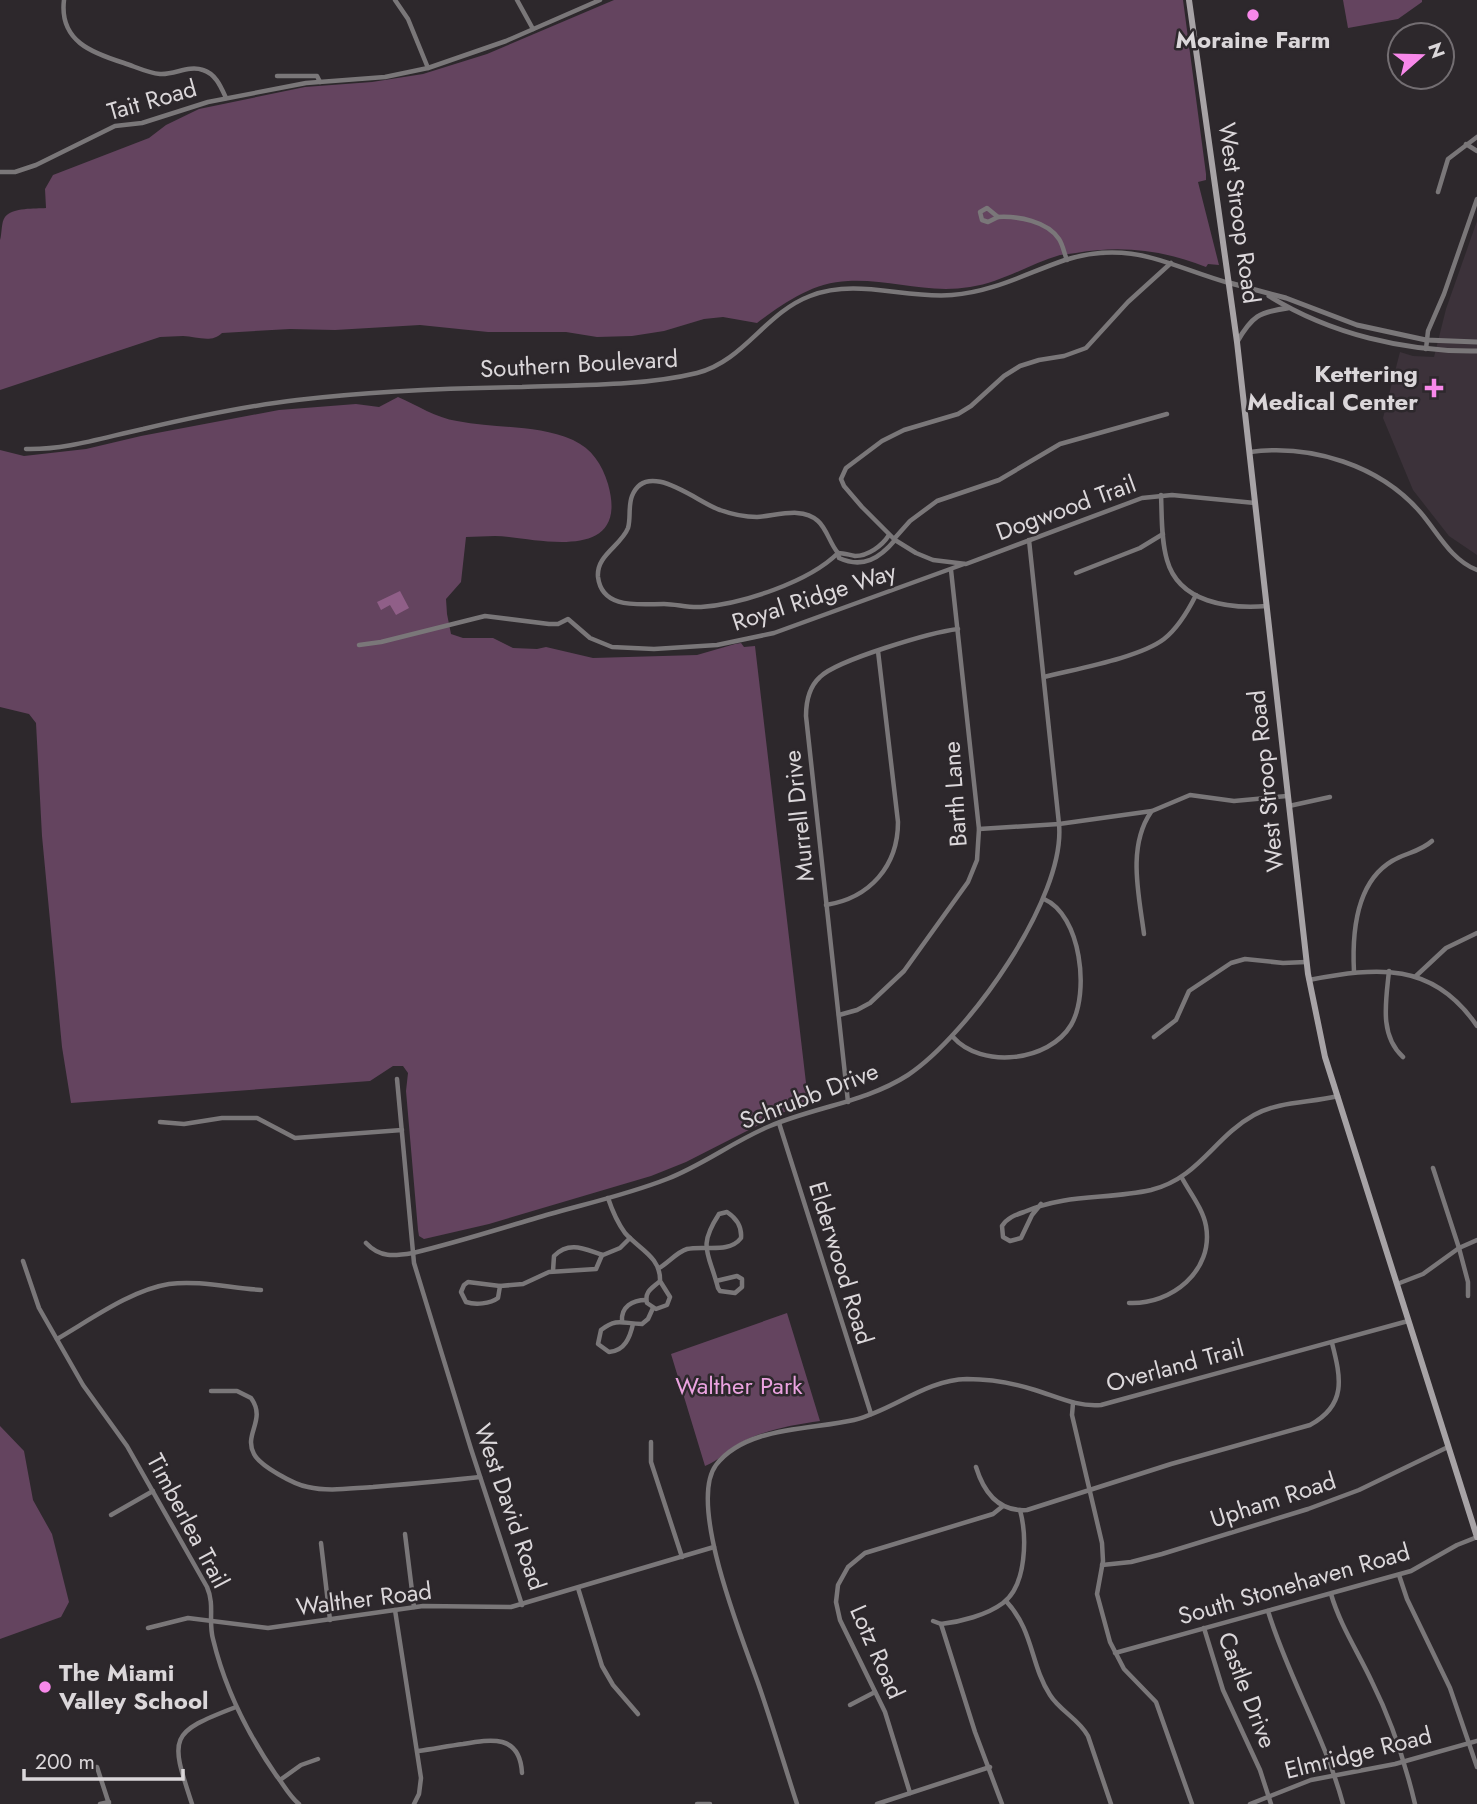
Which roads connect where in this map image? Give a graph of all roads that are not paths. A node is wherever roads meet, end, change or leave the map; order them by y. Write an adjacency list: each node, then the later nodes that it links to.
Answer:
1 (64, 0): 10 (street)
2 (395, 0): 7 (street)
3 (517, 0): 6 (street)
4 (600, 0): 6 (street, Tait Road)
5 (1189, 0): 20 (main road, West Stroop Road)
6 (533, 29): 7 (street, Tait Road)
7 (428, 68): 9 (street, Tait Road)
8 (277, 76): 9 (street, Tait Road)
9 (320, 82): 10 (street, Tait Road)
10 (226, 98): 14 (street, Tait Road)
11 (1477, 137): 12 (street)
12 (1465, 144): 13 (street); 15 (street)
13 (1477, 151)
14 (0, 172)
15 (1438, 192)
16 (1477, 199): 23 (street)
17 (998, 217): 18 (street)
18 (1067, 260): 19 (street, Southern Boulevard); 29 (street, Southern Boulevard)
19 (1171, 262): 20 (street, Southern Boulevard); 34 (street)
20 (1230, 283): 21 (street, Southern Boulevard); 24 (main road, West Stroop Road)
21 (1267, 295): 22 (street, Southern Boulevard); 23 (street, Southern Boulevard)
22 (1288, 308): 24 (street); 26 (street, Southern Boulevard)
23 (1426, 340): 25 (street, Southern Boulevard); 26 (street)
24 (1237, 342): 30 (main road, West Stroop Road)
25 (1477, 342)
26 (1426, 349): 27 (street, Southern Boulevard)
27 (1477, 351)
28 (1167, 414): 35 (street, Royal Ridge Way)
29 (26, 449)
30 (1250, 452): 32 (main road, West Stroop Road); 45 (street)
31 (1161, 495): 32 (street, Dogwood Trail); 33 (street); 36 (street, Dogwood Trail)
32 (1256, 503): 48 (main road, West Stroop Road)
33 (1163, 534): 46 (street); 47 (street)
34 (889, 535): 35 (street, Dogwood Trail); 37 (street, Royal Ridge Way)
35 (895, 540): 38 (street, Royal Ridge Way); 43 (street, Dogwood Trail)
36 (1028, 540): 43 (street, Dogwood Trail); 52 (street, Schrubb Drive)
37 (885, 541): 38 (street); 39 (street, Royal Ridge Way)
38 (890, 546): 42 (street, Royal Ridge Way)
39 (871, 551): 41 (street, Royal Ridge Way); 42 (street)
40 (838, 553): 40 (street, Royal Ridge Way); 41 (street, Royal Ridge Way)
41 (851, 559): 42 (street, Royal Ridge Way)
42 (873, 560)
43 (965, 564): 44 (street)
44 (951, 570): 49 (street, Barth Lane); 50 (street, Royal Ridge Way)
45 (1477, 570)
46 (1076, 573)
47 (1196, 595): 48 (street); 52 (street)
48 (1267, 606): 53 (main road, West Stroop Road)
49 (958, 629): 51 (street, Murrell Drive); 58 (street, Barth Lane)
50 (359, 645)
51 (878, 651): 61 (street); 61 (street, Murrell Drive)
52 (1044, 677): 57 (street, Schrubb Drive)
53 (1287, 796): 55 (main road, West Stroop Road); 56 (street)
54 (1330, 797): 55 (street)
55 (1288, 806): 64 (main road, West Stroop Road)
56 (1152, 811): 57 (street); 63 (street)
57 (1059, 824): 58 (street); 60 (street, Schrubb Drive)
58 (979, 829): 69 (street, Barth Lane)
59 (1432, 841): 66 (street)
60 (1044, 899): 71 (street, Schrubb Drive); 71 (street)
61 (826, 905): 69 (street, Murrell Drive)
62 (1477, 933): 67 (street)
63 (1143, 934)
64 (1306, 961): 68 (main road, West Stroop Road); 72 (street)
65 (1389, 971): 66 (street); 67 (street); 73 (street)
66 (1354, 972): 68 (street)
67 (1416, 976): 70 (street)
68 (1309, 980): 75 (main road, West Stroop Road)
69 (839, 1015): 76 (street, Murrell Drive)
70 (1477, 1026)
71 (953, 1037): 76 (street, Schrubb Drive)
72 (1154, 1037)
73 (1403, 1057)
74 (397, 1079): 79 (street, West David Road)
75 (1338, 1096): 81 (street); 96 (main road, West Stroop Road)
76 (848, 1101): 78 (street, Schrubb Drive)
77 (160, 1122): 79 (street)
78 (779, 1123): 82 (street, Schrubb Drive); 110 (street, Elderwood Road)
79 (402, 1130): 89 (street, West David Road)
80 (1433, 1168): 88 (street)
81 (1182, 1178): 83 (street); 101 (street)
82 (608, 1198): 84 (street); 89 (street, Schrubb Drive)
83 (1041, 1204): 83 (street)
84 (630, 1238): 90 (street); 92 (street)
85 (1477, 1240): 88 (street)
86 (366, 1243): 89 (street, Schrubb Drive)
87 (706, 1248): 87 (street); 92 (street); 95 (street)
88 (1459, 1248): 96 (street); 99 (street)
89 (413, 1253): 114 (street, West David Road)
90 (601, 1255): 93 (street); 93 (street)
91 (23, 1261): 106 (street, Timberlea Trail)
92 (659, 1268): 94 (street)
93 (553, 1271): 97 (street)
94 (660, 1281): 100 (street); 102 (street)
95 (716, 1281): 95 (street)
96 (1397, 1284): 104 (main road, West Stroop Road)
97 (500, 1286): 97 (street)
98 (261, 1290): 106 (street)
99 (1468, 1296)
100 (646, 1300): 102 (street); 103 (street)
101 (1129, 1303)
102 (653, 1308): 105 (street)
103 (622, 1321): 105 (street); 105 (street)
104 (1408, 1321): 107 (street, Overland Trail); 112 (main road, West Stroop Road)
105 (633, 1324)
106 (57, 1339): 116 (street, Timberlea Trail)
107 (1332, 1343): 109 (street, Overland Trail); 115 (street)
108 (211, 1391): 114 (street)
109 (1073, 1403): 110 (street, Overland Trail); 115 (street)
110 (871, 1414): 123 (street, Overland Trail)
111 (651, 1442): 124 (street)
112 (1448, 1447): 121 (main road, West Stroop Road); 125 (street, Upham Road)
113 (976, 1467): 117 (street)
114 (480, 1477): 130 (street, West David Road)
115 (1090, 1490): 118 (street); 125 (street)
116 (153, 1491): 119 (street); 134 (street, Timberlea Trail)
117 (1003, 1506): 118 (street); 141 (street, Lotz Road)
118 (1020, 1510): 129 (street)
119 (111, 1515)
120 (405, 1534): 131 (street)
121 (1477, 1537): 126 (street, South Stonehaven Road)
122 (321, 1543): 135 (street)
123 (714, 1547): 124 (street, West David Road); 165 (street)
124 (682, 1557): 127 (street, West David Road)
125 (1102, 1565): 140 (street)
126 (1399, 1575): 128 (street, South Stonehaven Road); 146 (street)
127 (578, 1588): 130 (street, West David Road); 144 (street)
128 (1331, 1594): 133 (street, South Stonehaven Road); 149 (street)
129 (1006, 1601): 137 (street); 168 (street)
130 (522, 1605): 131 (street, Walther Road)
131 (414, 1607): 132 (street, Walther Road)
132 (395, 1610): 135 (street, Walther Road); 147 (street)
133 (1268, 1611): 139 (street, South Stonehaven Road); 154 (street)
134 (212, 1619): 135 (street, Walther Road); 138 (street, Walther Road); 143 (street, Timberlea Trail)
135 (330, 1620)
136 (933, 1621): 137 (street)
137 (941, 1624): 151 (street)
138 (148, 1628)
139 (1204, 1628): 140 (street, South Stonehaven Road); 157 (street, Castle Drive)
140 (1115, 1653): 169 (street)
141 (875, 1692): 142 (street); 156 (street, Lotz Road)
142 (850, 1705)
143 (236, 1707): 155 (street, Timberlea Trail); 160 (street)
144 (638, 1714)
145 (1477, 1741): 146 (street, Elmridge Road)
146 (1470, 1742): 149 (street, Elmridge Road); 152 (street)
147 (418, 1751): 153 (street); 162 (street)
148 (318, 1759): 155 (street)
149 (1403, 1762): 154 (street, Elmridge Road); 173 (street)
150 (97, 1767): 158 (street)
151 (990, 1767): 156 (street); 167 (street)
152 (1477, 1767)
153 (522, 1773)
154 (1334, 1774): 157 (street, Elmridge Road); 172 (street)
155 (280, 1780): 161 (street, Timberlea Trail)
156 (910, 1793): 166 (street)
157 (1269, 1795): 170 (street, Elmridge Road); 171 (street, Castle Drive)
158 (109, 1803): 159 (street)
159 (100, 1804)
160 (192, 1804)
161 (299, 1804)
162 (414, 1804)
163 (697, 1804): 164 (street)
164 (710, 1804)
165 (797, 1804)
166 (877, 1804)
167 (1002, 1804)
168 (1111, 1804)
169 (1192, 1804)
170 (1250, 1804)
171 (1271, 1804)
172 (1343, 1804)
173 (1415, 1804)

